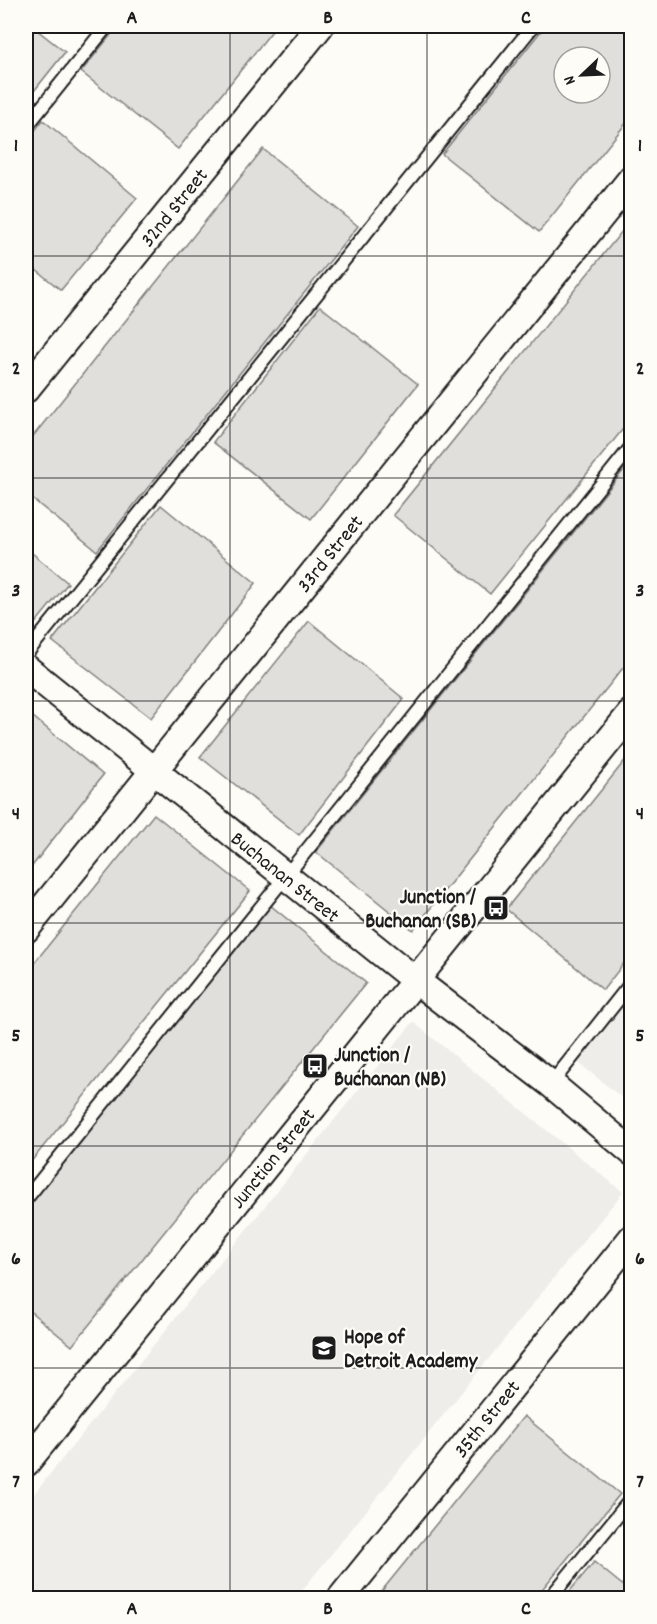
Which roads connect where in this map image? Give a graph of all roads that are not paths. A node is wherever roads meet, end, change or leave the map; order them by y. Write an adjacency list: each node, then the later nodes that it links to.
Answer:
1 (107, 26): 4 (lane)
2 (320, 26): 6 (street, 32nd Street)
3 (533, 26): 8 (lane)
4 (26, 127)
5 (632, 178): 11 (street, 33rd Street)
6 (26, 389)
7 (632, 446): 12 (lane)
8 (26, 654)
9 (26, 669): 11 (street, Buchanan Street)
10 (632, 712): 14 (street, Junction Street)
11 (153, 771): 12 (street, Buchanan Street); 13 (street, 33rd Street)
12 (286, 877): 14 (street, Buchanan Street); 18 (lane)
13 (26, 929)
14 (415, 980): 16 (street, Buchanan Street); 20 (street, Junction Street)
15 (632, 982): 16 (lane)
16 (551, 1084): 17 (street, Buchanan Street)
17 (632, 1152)
18 (26, 1199)
19 (632, 1238): 22 (street, 35th Street)
20 (26, 1463)
21 (632, 1498): 23 (lane)
22 (341, 1599)
23 (550, 1599)

